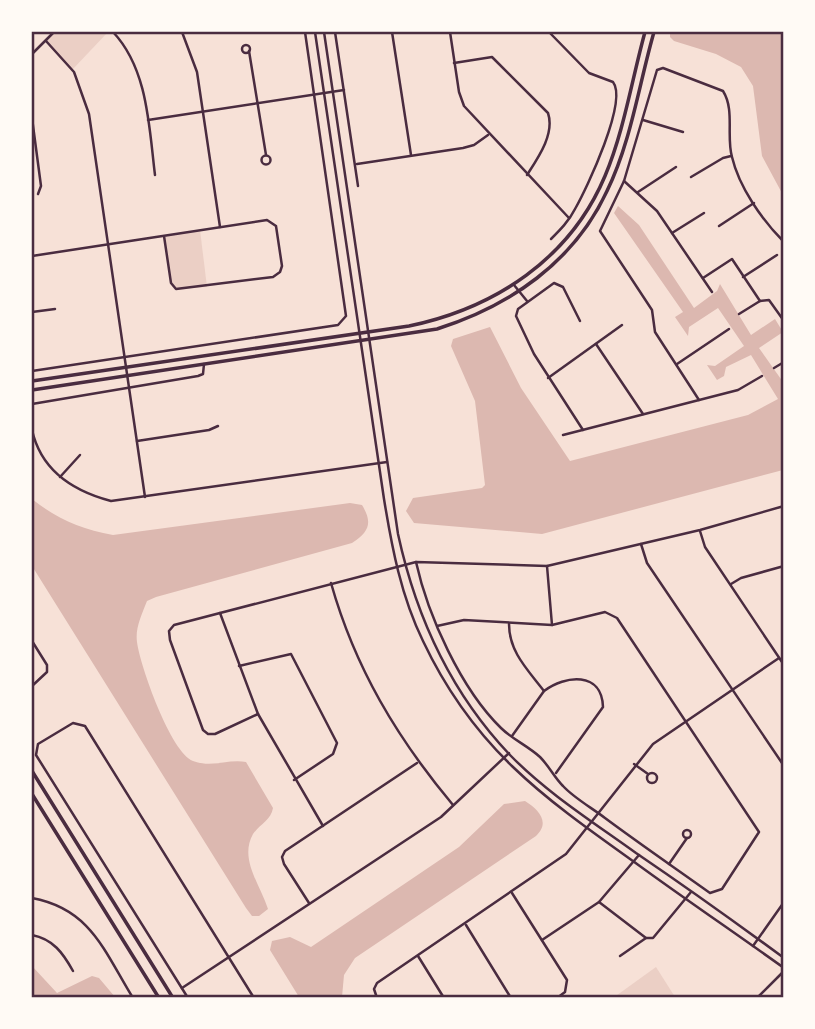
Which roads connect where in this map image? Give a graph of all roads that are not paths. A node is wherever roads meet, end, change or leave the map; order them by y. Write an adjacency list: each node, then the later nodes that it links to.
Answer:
1 (54, 32): 13 (street)
2 (113, 32): 24 (street)
3 (182, 32): 22 (street)
4 (305, 32): 20 (street)
5 (315, 32): 19 (street)
6 (324, 32): 18 (street)
7 (335, 32): 17 (street)
8 (392, 32): 30 (street)
9 (450, 32): 16 (street)
10 (549, 32): 32 (street)
11 (645, 32): 33 (main road)
12 (654, 32): 35 (main road)
13 (46, 41): 15 (street); 56 (street)
14 (249, 51): 21 (street)
15 (32, 54)
16 (454, 63): 28 (street); 39 (street)
17 (344, 90): 18 (street); 34 (street)
18 (333, 92): 19 (street); 46 (street)
19 (324, 94): 20 (street); 47 (street)
20 (314, 96): 21 (street); 82 (street)
21 (258, 104): 22 (street); 29 (street)
22 (203, 112): 24 (street); 51 (street)
23 (32, 118): 27 (street)
24 (148, 120): 38 (street)
25 (642, 120): 26 (street); 31 (street); 37 (street)
26 (683, 132)
27 (33, 133): 44 (street)
28 (488, 135): 30 (street); 39 (street)
29 (266, 155)
30 (411, 155): 34 (street)
31 (731, 156): 40 (street); 45 (street)
32 (599, 158): 33 (street); 49 (street)
33 (610, 162): 35 (main road); 63 (main road)
34 (355, 164): 42 (street)
35 (618, 164): 37 (street); 64 (main road)
36 (676, 167): 43 (street)
37 (628, 168): 41 (street)
38 (155, 174)
39 (527, 175): 49 (street)
40 (691, 177)
41 (624, 181): 43 (street); 85 (street)
42 (358, 186)
43 (638, 192): 52 (street)
44 (38, 194)
45 (754, 204): 50 (street); 55 (street)
46 (350, 208): 47 (street); 59 (street)
47 (342, 209): 60 (street)
48 (704, 213): 52 (street)
49 (569, 218): 54 (street)
50 (719, 226)
51 (220, 227): 53 (street); 53 (street)
52 (672, 233): 62 (street)
53 (164, 236): 56 (street)
54 (551, 239)
55 (783, 242)
56 (107, 245): 58 (street); 82 (street)
57 (777, 255): 61 (street)
58 (32, 256)
59 (358, 259): 60 (street); 75 (street)
60 (349, 260): 76 (street)
61 (743, 277): 62 (street); 67 (street)
62 (703, 278): 65 (street)
63 (514, 285): 64 (street); 75 (main road)
64 (520, 292): 66 (street); 77 (main road)
65 (712, 292)
66 (527, 301): 71 (street); 91 (street)
67 (760, 301): 70 (street); 72 (street)
68 (55, 309): 69 (street)
69 (32, 312)
70 (739, 314)
71 (580, 321)
72 (783, 321)
73 (622, 325): 80 (street)
74 (729, 329): 85 (street)
75 (368, 331): 76 (main road); 77 (street)
76 (360, 333): 78 (main road); 79 (street)
77 (369, 340): 79 (main road); 98 (street)
78 (303, 341): 81 (main road); 86 (main road)
79 (361, 341): 81 (main road); 100 (street)
80 (596, 344): 91 (street); 97 (street)
81 (305, 349): 84 (main road)
82 (123, 357): 86 (street); 88 (street)
83 (783, 362): 87 (street)
84 (204, 364): 89 (main road); 93 (street)
85 (677, 364): 95 (street)
86 (125, 367): 89 (street); 92 (main road)
87 (774, 368)
88 (32, 371)
89 (126, 376): 93 (street); 94 (main road)
90 (762, 376): 95 (street)
91 (548, 378): 102 (street)
92 (32, 381)
93 (127, 386): 96 (street); 104 (street)
94 (32, 390)
95 (699, 400): 97 (street)
96 (32, 404)
97 (643, 414): 102 (street)
98 (382, 424): 100 (street); 106 (street)
99 (218, 426): 104 (street)
100 (373, 426): 107 (street)
101 (32, 430): 108 (street)
102 (583, 430): 103 (street)
103 (563, 435)
104 (137, 441): 109 (street)
105 (79, 455): 108 (street)
106 (387, 462): 107 (street); 114 (street)
107 (378, 463): 109 (street); 117 (street)
108 (60, 477): 109 (street)
109 (145, 497)
110 (783, 506): 111 (street)
111 (700, 530): 112 (street); 119 (street)
112 (642, 544): 115 (street); 131 (street)
113 (416, 562): 114 (street); 115 (street); 123 (street)
114 (405, 565): 117 (street); 128 (street)
115 (547, 566): 122 (street)
116 (783, 566): 119 (street)
117 (396, 567): 118 (street); 129 (street)
118 (331, 583): 120 (street); 138 (street)
119 (730, 584): 125 (street)
120 (220, 613): 127 (street); 133 (street)
121 (509, 624): 122 (street); 123 (street); 132 (street)
122 (552, 625): 134 (street)
123 (437, 626): 135 (street)
124 (32, 641): 130 (street)
125 (779, 659): 126 (street); 131 (street)
126 (783, 665)
127 (239, 666): 133 (street); 144 (street)
128 (445, 666): 129 (street); 136 (street)
129 (438, 670): 137 (street)
130 (32, 685)
131 (732, 690): 134 (street); 140 (street)
132 (544, 691): 135 (street); 142 (street)
133 (258, 714): 144 (street)
134 (685, 722): 139 (street); 154 (street)
135 (512, 736): 142 (street)
136 (509, 753): 137 (street); 148 (street)
137 (502, 759): 146 (street); 150 (street)
138 (417, 762): 146 (street); 149 (street)
139 (634, 764): 143 (street); 147 (street)
140 (783, 766)
141 (32, 771): 175 (main road)
142 (556, 773): 147 (street)
143 (648, 775)
144 (294, 780): 149 (street)
145 (32, 793): 177 (main road)
146 (453, 805): 161 (street)
147 (598, 813): 148 (street); 154 (street)
148 (592, 822): 150 (street); 152 (street)
149 (323, 825): 161 (street)
150 (587, 829): 153 (street); 156 (street)
151 (687, 838): 154 (street)
152 (639, 855): 153 (street); 155 (street)
153 (634, 862): 158 (street); 159 (street)
154 (669, 864)
155 (691, 892): 158 (street); 165 (street)
156 (512, 894): 162 (street); 166 (street)
157 (32, 898): 176 (street)
158 (686, 899): 164 (street); 167 (street)
159 (599, 902): 164 (street); 166 (street)
160 (783, 902): 165 (street)
161 (309, 903): 170 (street)
162 (466, 925): 168 (street); 182 (street)
163 (32, 935): 173 (street)
164 (646, 938): 169 (street)
165 (757, 939): 167 (street); 171 (street)
166 (542, 940): 183 (street)
167 (752, 946): 172 (street)
168 (418, 956): 180 (street); 181 (street)
169 (620, 956)
170 (228, 957): 174 (street); 174 (street); 179 (street)
171 (783, 958)
172 (783, 970): 184 (street)
173 (73, 971)
174 (182, 988): 178 (street)
175 (170, 997)
176 (133, 998)
177 (159, 998)
178 (188, 998)
179 (254, 998)
180 (377, 998)
181 (444, 998)
182 (511, 998)
183 (556, 998)
184 (757, 998)

